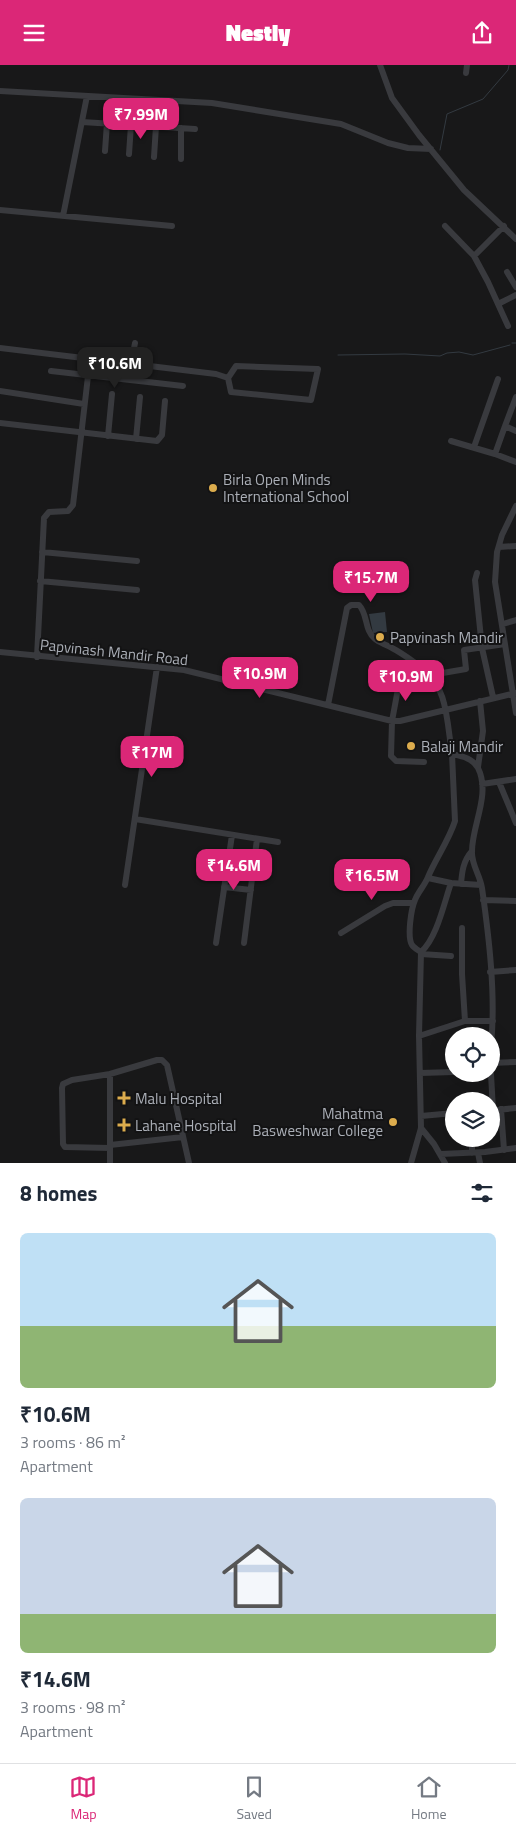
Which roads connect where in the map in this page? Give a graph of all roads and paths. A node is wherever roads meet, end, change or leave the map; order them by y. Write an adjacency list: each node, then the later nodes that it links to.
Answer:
1 (380, 65): 12 (street)
2 (467, 65): 3 (street)
3 (466, 73)
4 (0, 91): 5 (street)
5 (87, 96): 6 (street); 12 (street)
6 (82, 122): 7 (street); 18 (street)
7 (107, 123): 8 (street); 13 (street)
8 (131, 125): 9 (street); 14 (street)
9 (156, 126): 10 (street); 15 (street)
10 (181, 128): 11 (street); 16 (street)
11 (195, 129)
12 (431, 149): 21 (street)
13 (105, 151)
14 (129, 154)
15 (154, 157)
16 (180, 159)
17 (0, 210): 18 (street)
18 (63, 216): 19 (street)
19 (172, 226)
20 (445, 226): 23 (street)
21 (504, 226): 22 (street); 23 (street)
22 (516, 239)
23 (474, 256): 27 (street)
24 (507, 272): 25 (street)
25 (516, 287)
26 (516, 295): 27 (street)
27 (498, 304): 28 (street)
28 (508, 326)
29 (135, 343): 32 (street)
30 (0, 348): 31 (street)
31 (90, 359): 32 (street); 34 (street)
32 (131, 364): 35 (street)
33 (51, 371): 34 (street)
34 (88, 375): 37 (street); 43 (street)
35 (228, 378): 35 (street)
36 (498, 379): 51 (street)
37 (183, 386)
38 (0, 391): 43 (street)
39 (112, 394): 48 (street)
40 (140, 397): 49 (street)
41 (516, 397): 45 (street)
42 (165, 401): 49 (street)
43 (84, 404): 47 (street)
44 (0, 423): 47 (street)
45 (504, 426): 46 (street); 52 (street)
46 (516, 431)
47 (81, 433): 48 (street); 57 (street)
48 (108, 436): 49 (street)
49 (136, 439)
50 (451, 441): 51 (street)
51 (474, 447): 52 (street)
52 (495, 454): 53 (street)
53 (516, 463)
54 (516, 506): 56 (street)
55 (516, 545): 56 (street)
56 (499, 547): 63 (street)
57 (42, 552): 58 (street); 60 (street)
58 (137, 561)
59 (477, 573): 65 (street)
60 (40, 581): 61 (street); 67 (street)
61 (137, 590)
62 (516, 620): 63 (street)
63 (502, 624): 64 (street)
64 (505, 644): 65 (street); 69 (street)
65 (482, 647): 70 (street); 73 (street)
66 (0, 652): 67 (street, Papvinash Mandir Road)
67 (37, 657): 68 (street, Papvinash Mandir Road)
68 (157, 667): 75 (street, Papvinash Mandir Road); 85 (street)
69 (512, 669): 72 (street)
70 (432, 675): 75 (street); 76 (street)
71 (400, 678): 78 (street)
72 (514, 693): 73 (street, Papvinash Mandir Road); 77 (street)
73 (493, 697): 74 (street, Papvinash Mandir Road)
74 (480, 701): 76 (street, Papvinash Mandir Road); 81 (street)
75 (328, 705): 78 (street, Papvinash Mandir Road)
76 (445, 709): 78 (street, Papvinash Mandir Road); 79 (street)
77 (516, 713)
78 (392, 721): 80 (street)
79 (452, 754): 81 (street); 91 (street)
80 (424, 762)
81 (478, 767): 84 (street)
82 (516, 779): 83 (street)
83 (499, 782): 84 (street); 86 (street)
84 (482, 784): 90 (street)
85 (135, 819): 87 (street); 94 (street)
86 (516, 823)
87 (232, 835): 88 (street); 96 (street)
88 (257, 839): 89 (street); 97 (street)
89 (278, 842)
90 (472, 851): 93 (street); 95 (street)
91 (428, 878): 92 (street); 100 (street)
92 (451, 883): 93 (street); 105 (street)
93 (461, 884): 95 (street)
94 (125, 885)
95 (481, 885): 98 (street)
96 (224, 887): 97 (street); 103 (street)
97 (251, 890): 104 (street)
98 (483, 900): 99 (street); 108 (street)
99 (516, 901)
100 (414, 903): 102 (street); 105 (street)
101 (462, 928): 109 (street)
102 (341, 933)
103 (216, 943)
104 (244, 943)
105 (421, 953): 106 (street); 112 (street)
106 (450, 956)
107 (516, 970): 108 (street)
108 (490, 972): 110 (street)
109 (465, 1021): 110 (street); 112 (street)
110 (493, 1021): 111 (street)
111 (492, 1027)
112 (418, 1036): 116 (street)
113 (516, 1062): 114 (street)
114 (500, 1063)
115 (445, 1072): 116 (street)
116 (420, 1073): 121 (street)
117 (110, 1074): 123 (street); 124 (street); 124 (street)
118 (516, 1108): 119 (street)
119 (501, 1109): 127 (street)
120 (445, 1114): 121 (street)
121 (421, 1116): 122 (street)
122 (421, 1128): 129 (street); 132 (street)
123 (183, 1137): 124 (street); 131 (street)
124 (110, 1146): 130 (street)
125 (474, 1147): 128 (street)
126 (516, 1149): 127 (street)
127 (504, 1150): 128 (street)
128 (475, 1153): 129 (street); 134 (street)
129 (441, 1154): 133 (street)
130 (110, 1163)
131 (189, 1163)
132 (412, 1163)
133 (446, 1163)
134 (480, 1163)

